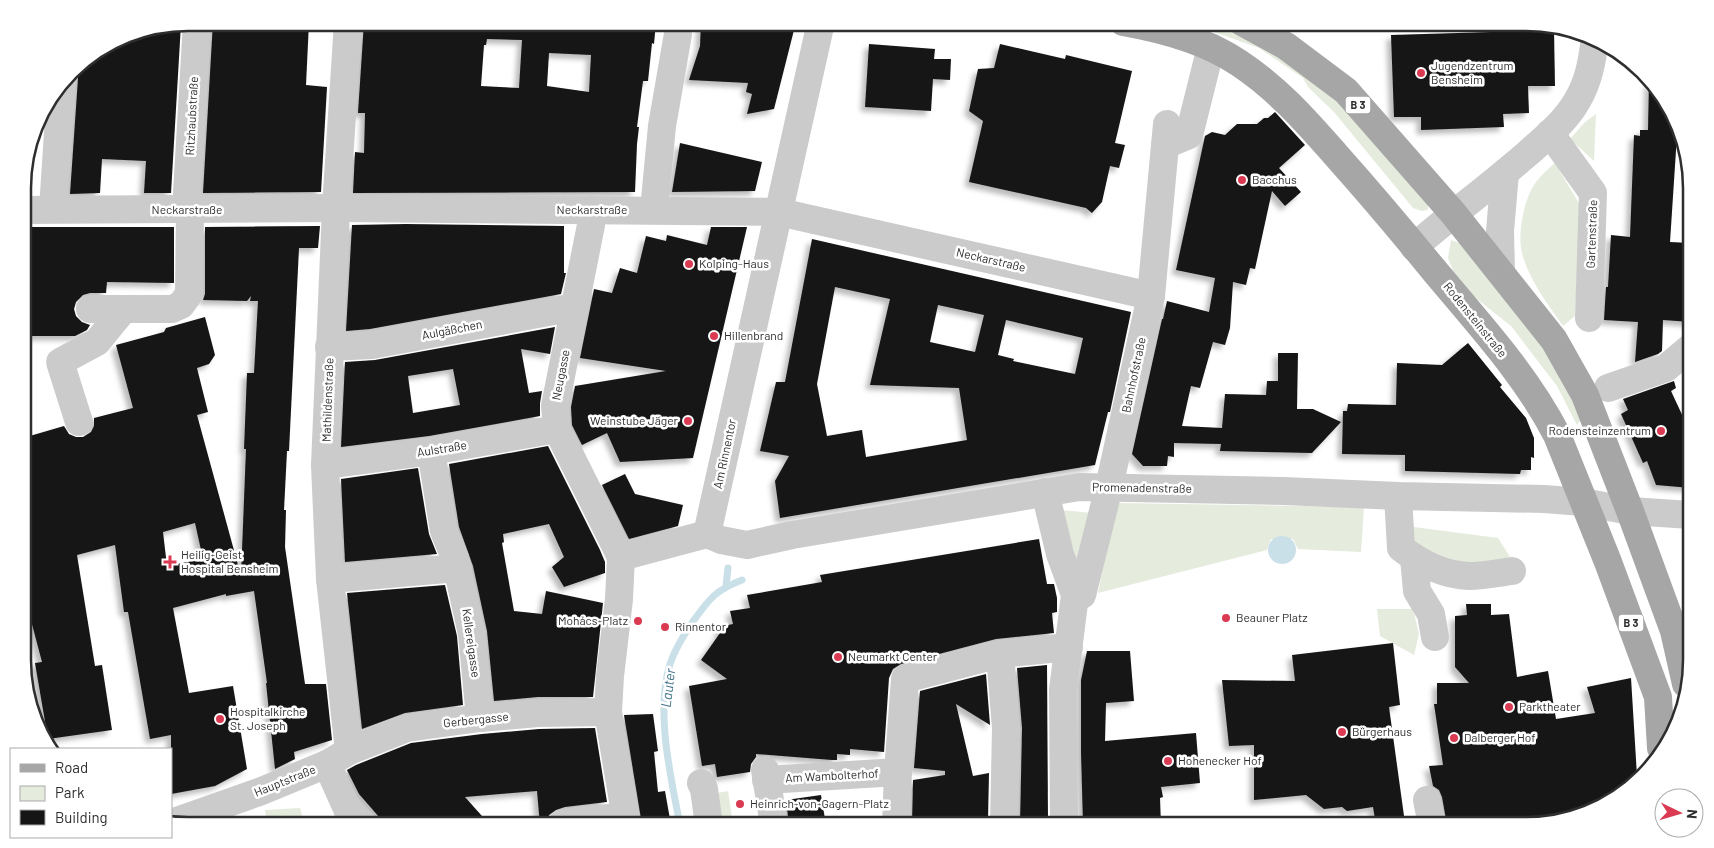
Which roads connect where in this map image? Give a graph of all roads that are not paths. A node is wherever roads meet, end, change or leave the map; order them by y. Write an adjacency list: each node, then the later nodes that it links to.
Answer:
1 (196, 31): 15 (street, Ritzhaubstraße)
2 (347, 31): 12 (street, Mathildenstraße)
3 (819, 31): 18 (street, Am Rinnentor)
4 (1163, 31): 7 (main road, Rodensteinstraße / B 3)
5 (1258, 31): 19 (main road, B 3)
6 (678, 34): 17 (street)
7 (1212, 47): 20 (main road, Rodensteinstraße / B 3); 22 (street, Bahnhofstraße)
8 (1594, 47): 10 (street)
9 (60, 98): 14 (street)
10 (1550, 134): 11 (street); 26 (street, Gartenstraße)
11 (1505, 173): 19 (street); 21 (street)
12 (336, 208): 15 (street, Neckarstraße); 16 (street, Neckarstraße); 27 (street, Mathildenstraße)
13 (32, 210): 14 (street, Neckarstraße)
14 (52, 210): 15 (street, Neckarstraße)
15 (190, 210): 25 (street, Ritzhaubstraße)
16 (592, 210): 17 (street, Neckarstraße); 23 (street, Neugasse)
17 (654, 210): 18 (street, Neckarstraße)
18 (779, 212): 22 (street, Neckarstraße); 40 (street, Am Rinnentor)
19 (1453, 213): 20 (street); 21 (main road, B 3)
20 (1414, 247): 37 (main road, Rodensteinstraße / B 3)
21 (1501, 272): 38 (main road, B 3)
22 (1151, 296): 36 (street, Bahnhofstraße)
23 (575, 306): 27 (street, Aulgäßchen); 31 (street, Neugasse)
24 (90, 309): 25 (street, Ritzhaubstraße)
25 (124, 309): 30 (street)
26 (1588, 318)
27 (329, 347): 33 (street, Mathildenstraße)
28 (1683, 353): 29 (street)
29 (1608, 388)
30 (79, 422)
31 (557, 429): 32 (street, Aulstraße); 41 (street, Neugasse)
32 (431, 451): 33 (street, Aulstraße); 43 (street, Kellereigasse)
33 (325, 465): 45 (street, Mathildenstraße)
34 (1045, 492): 36 (street, Promenadenstraße); 40 (street, Promenadenstraße); 46 (street, Bahnhofstraße)
35 (1398, 496): 36 (street, Promenadenstraße); 37 (street, Promenadenstraße); 42 (street)
36 (1106, 497): 46 (street, Bahnhofstraße)
37 (1583, 502): 38 (street, Promenadenstraße); 53 (main road, Rodensteinstraße / B 3)
38 (1630, 511): 39 (street, Promenadenstraße); 50 (main road, B 3)
39 (1683, 514)
40 (708, 534): 41 (street)
41 (621, 557): 51 (street)
42 (1414, 558): 44 (street); 47 (street)
43 (458, 568): 45 (street); 52 (street, Kellereigasse)
44 (1512, 571)
45 (330, 579): 54 (street, Mathildenstraße)
46 (1075, 595): 48 (street, Bahnhofstraße)
47 (1435, 638)
48 (1069, 647): 49 (street); 59 (street, Bahnhofstraße)
49 (1000, 654): 55 (street, Am Wambolterhof); 58 (street)
50 (1682, 667)
51 (608, 712): 52 (street, Gerbergasse); 62 (street)
52 (480, 718): 54 (street, Gerbergasse)
53 (1661, 740)
54 (338, 757): 60 (street, Hauptstraße); 61 (street, Hauptstraße)
55 (898, 772): 57 (street, Am Wambolterhof); 64 (street, Am Wambolterhof)
56 (701, 783): 63 (street)
57 (896, 816)
58 (1004, 816)
59 (1064, 816)
60 (188, 817)
61 (354, 817)
62 (625, 817)
63 (707, 817)
64 (772, 817)

